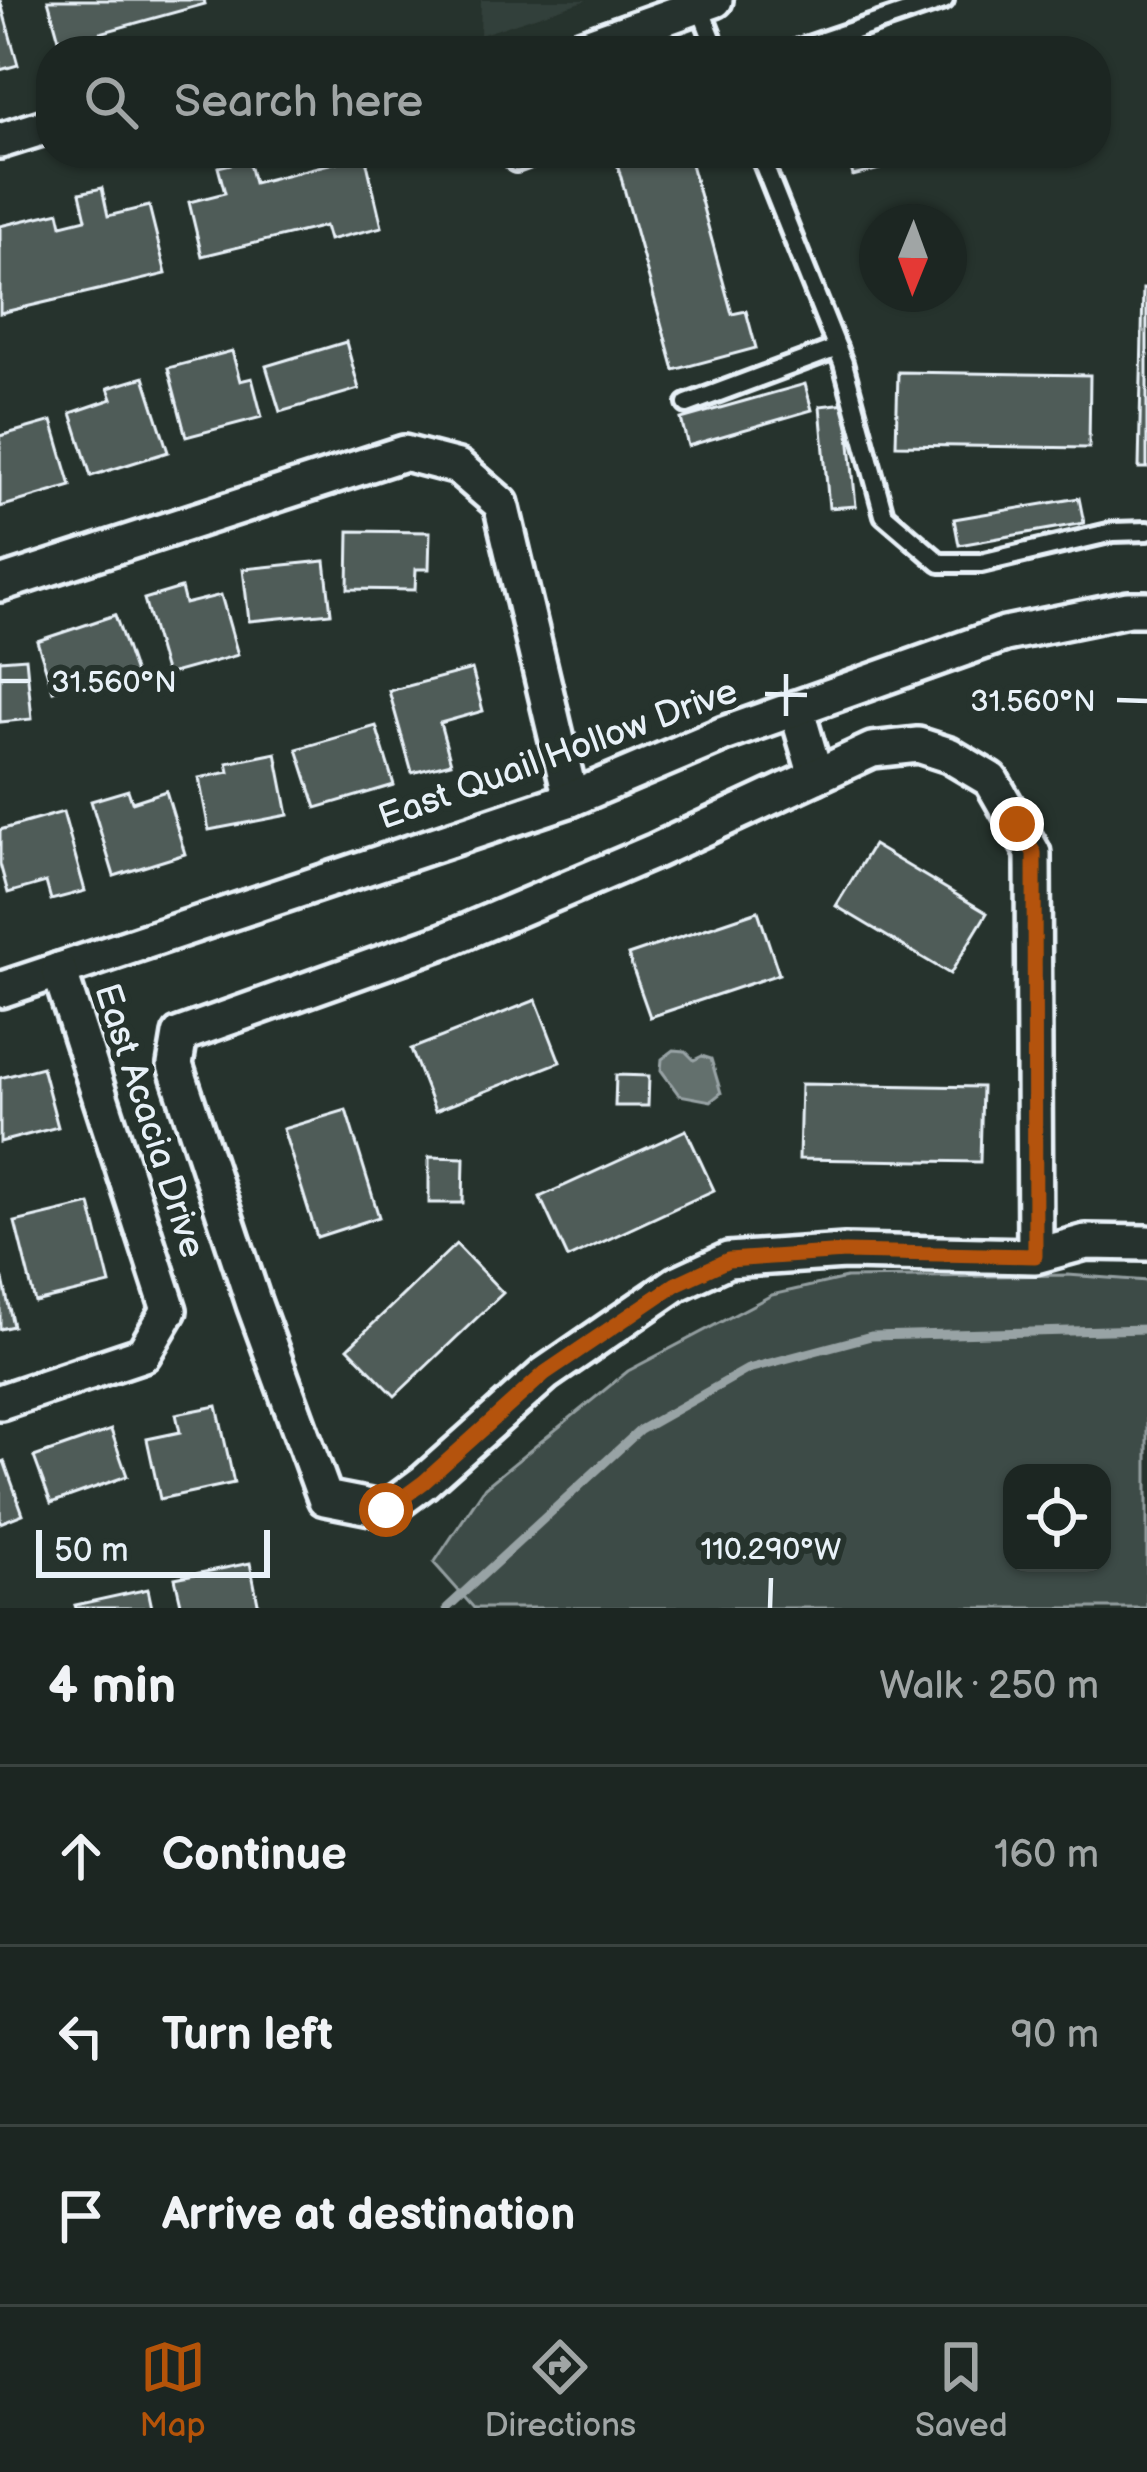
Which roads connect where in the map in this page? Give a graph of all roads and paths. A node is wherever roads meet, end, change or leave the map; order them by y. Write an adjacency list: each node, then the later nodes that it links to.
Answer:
1 (944, 0): 5 (lane)
2 (707, 3): 3 (street); 4 (lane)
3 (614, 36)
4 (714, 36)
5 (837, 36)
6 (36, 129): 7 (street)
7 (0, 141)
8 (765, 168): 9 (lane)
9 (838, 348): 10 (lane); 11 (lane)
10 (687, 404)
11 (1147, 531)
12 (0, 584): 16 (street)
13 (1147, 609): 14 (street, East Quail Hollow Drive)
14 (796, 708): 15 (street); 16 (street, East Quail Hollow Drive)
15 (816, 776): 20 (street); 20 (street)
16 (571, 799): 17 (street, East Quail Hollow Drive)
17 (59, 970): 18 (street, East Quail Hollow Drive); 21 (street, East Acacia Drive)
18 (0, 991)
19 (1147, 1243): 20 (street)
20 (1035, 1256)
21 (0, 1402)

